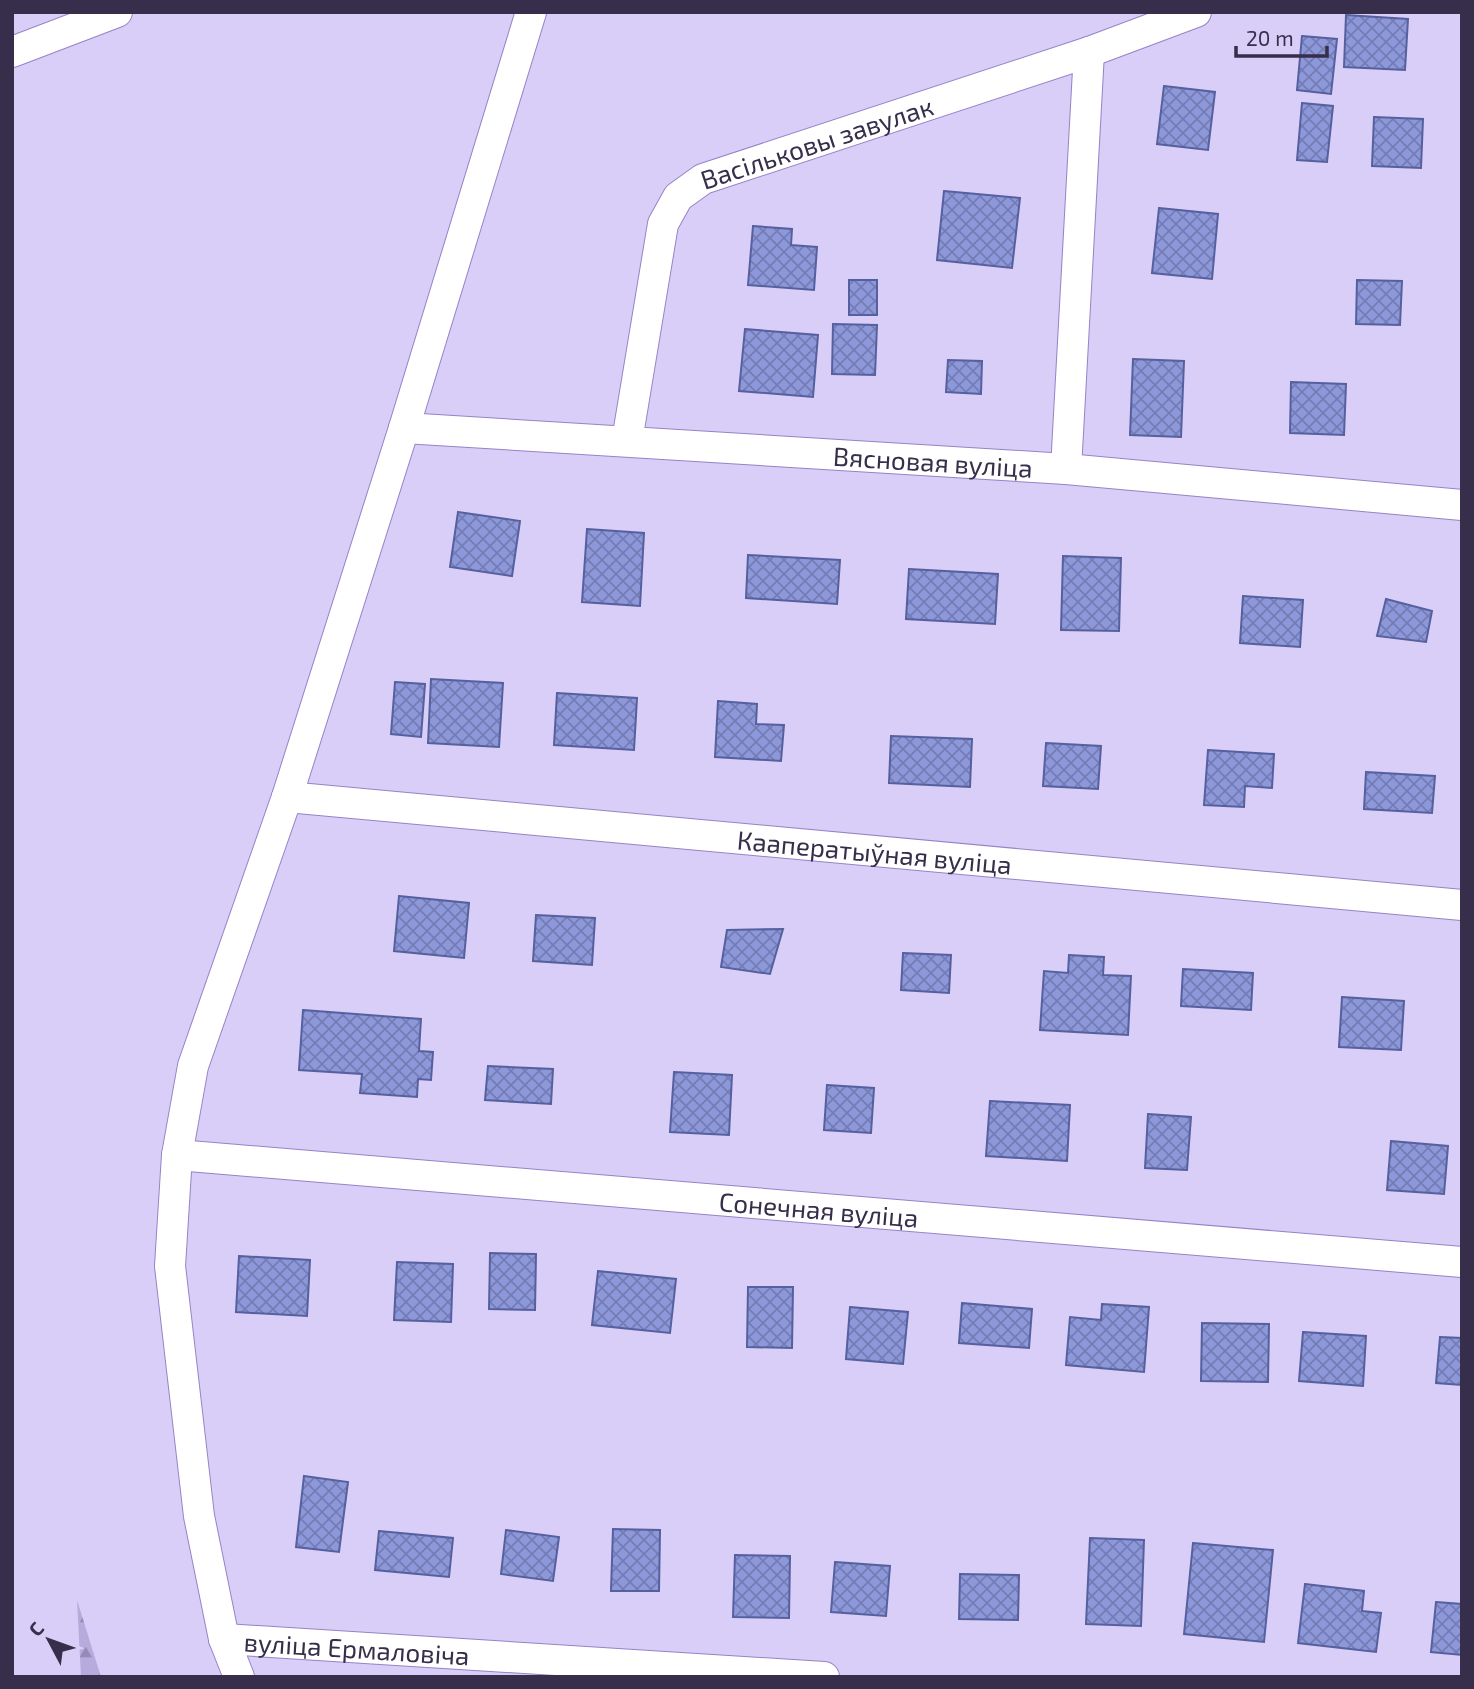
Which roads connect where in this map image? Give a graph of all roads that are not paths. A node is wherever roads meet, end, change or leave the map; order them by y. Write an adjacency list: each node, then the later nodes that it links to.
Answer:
1 (117, 12): 4 (street)
2 (531, 12): 6 (street)
3 (1196, 12): 5 (street, Васільковы завулак)
4 (12, 52)
5 (1089, 52): 7 (street, Васільковы завулак); 8 (street)
6 (404, 428): 7 (street, Вясновая вуліца); 10 (street)
7 (627, 441): 8 (street, Вясновая вуліца)
8 (1066, 469): 9 (street, Вясновая вуліца)
9 (1462, 505)
10 (288, 797): 11 (street, Кааператыўная вуліца); 12 (street)
11 (1462, 905)
12 (177, 1154): 13 (street, Сонечная вуліца); 14 (street)
13 (1462, 1262)
14 (224, 1639): 15 (street); 16 (street, вуліца Ермаловіча)
15 (239, 1677)
16 (824, 1677)

